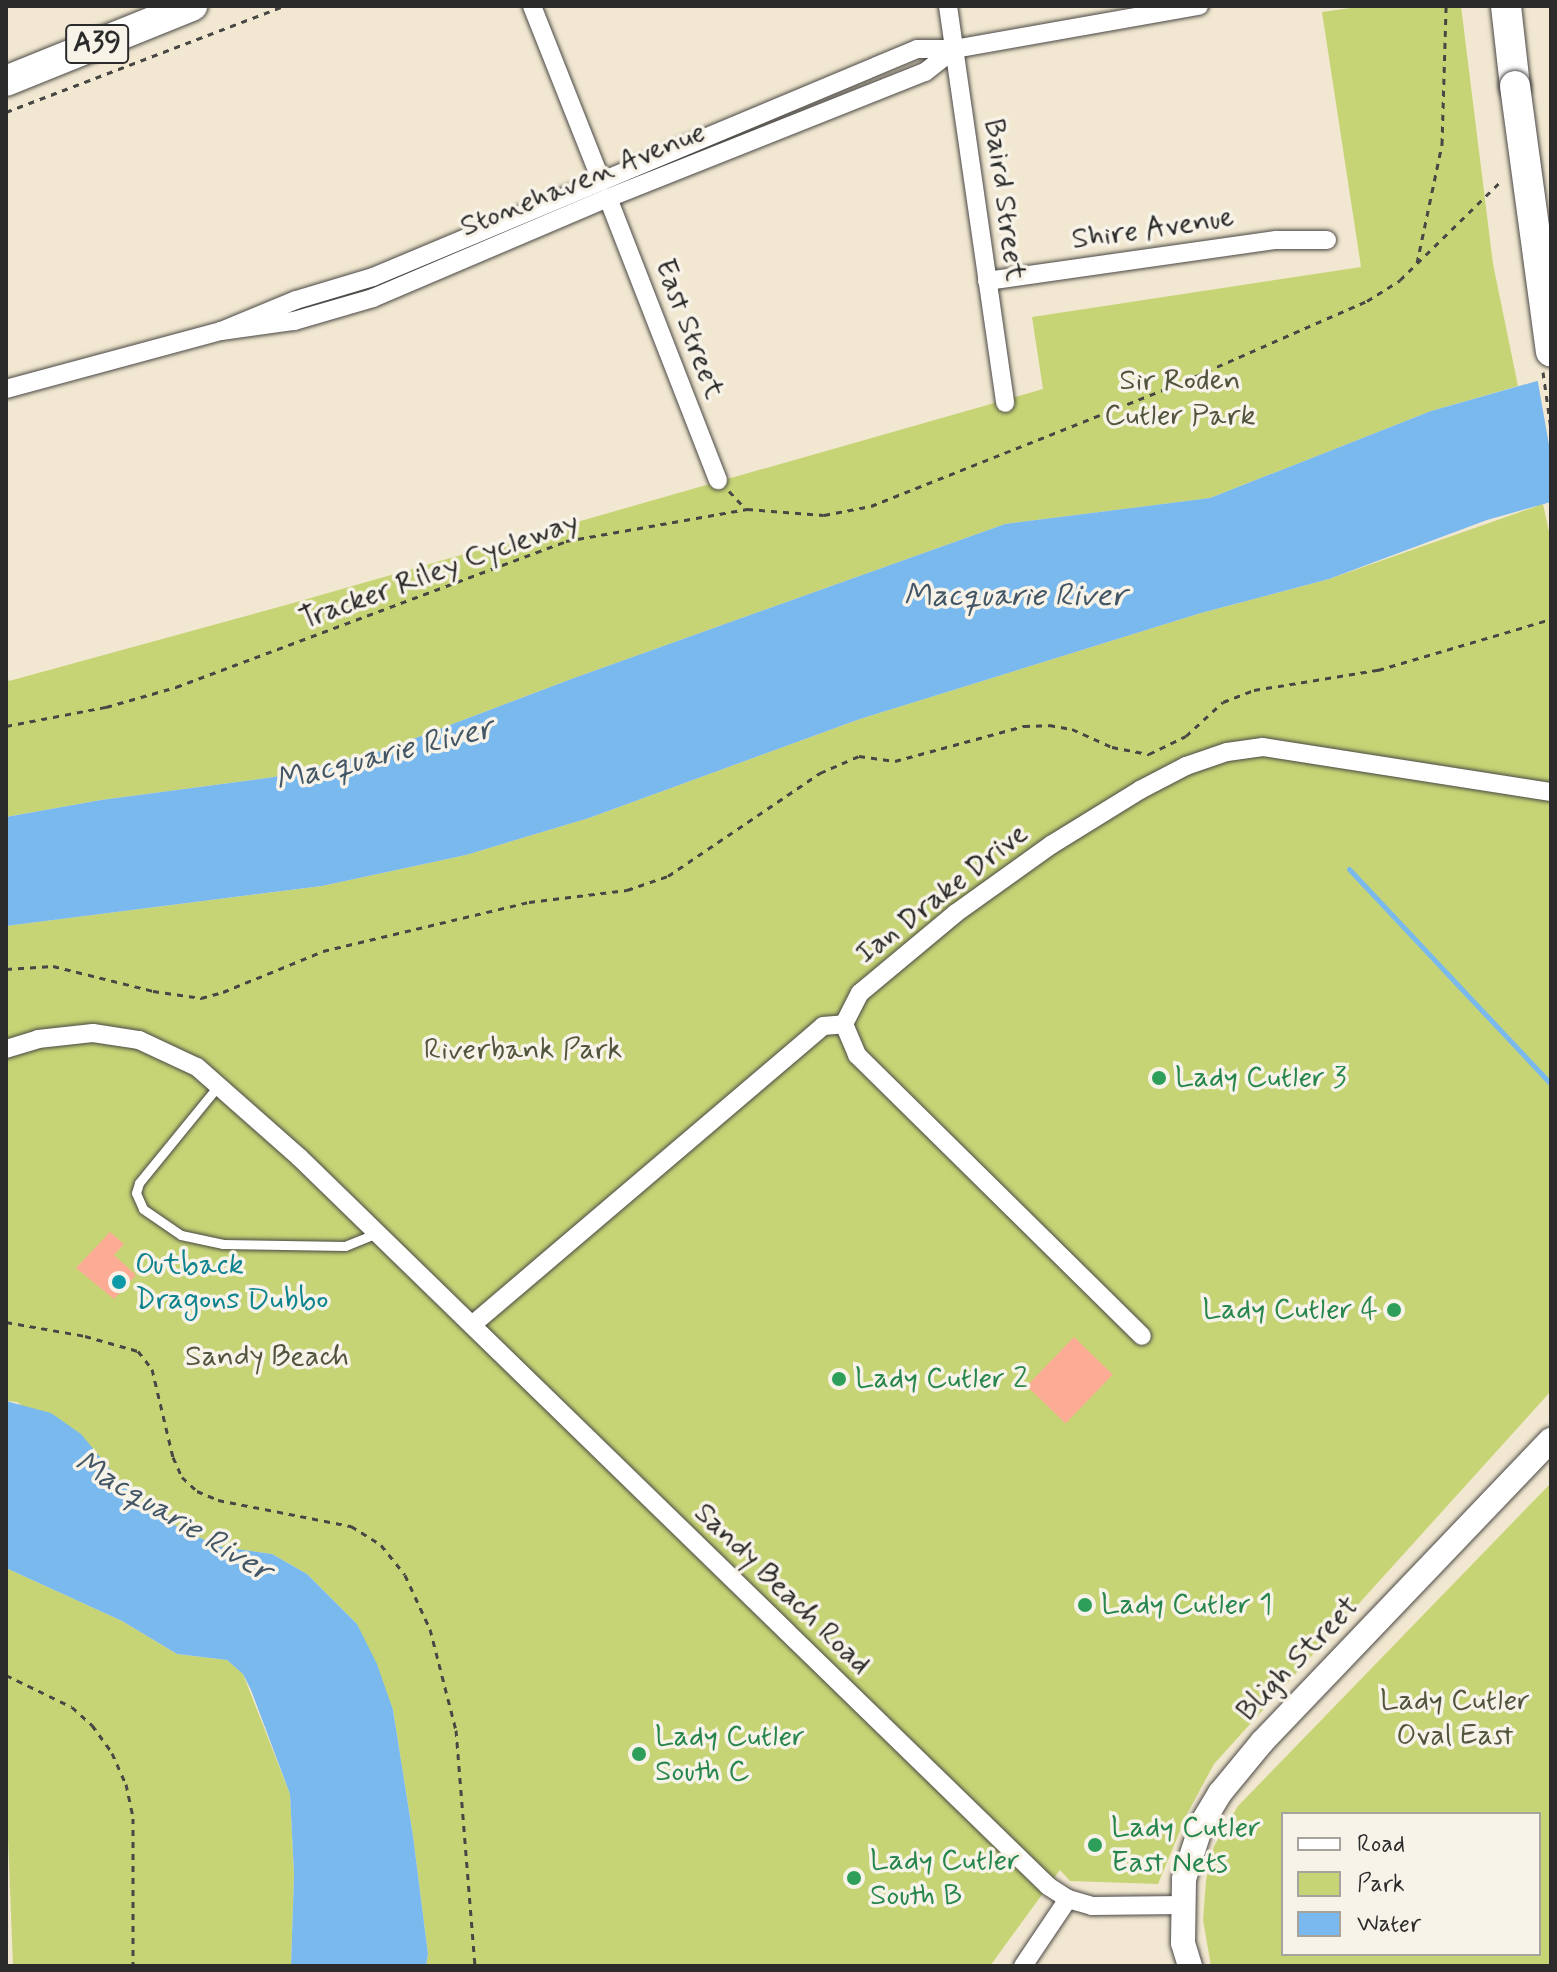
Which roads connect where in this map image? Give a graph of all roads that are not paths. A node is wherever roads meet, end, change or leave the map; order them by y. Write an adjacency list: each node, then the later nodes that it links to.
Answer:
1 (192, 6): 7 (highway, A39)
2 (532, 6): 8 (street)
3 (948, 6): 6 (street, Baird Street)
4 (1199, 6): 6 (street, Stonehaven Avenue)
5 (1506, 6): 13 (highway, bridge)
6 (954, 49): 8 (street, Stonehaven Avenue); 9 (street, Stonehaven Avenue); 11 (street, Baird Street)
7 (6, 81)
8 (601, 180): 12 (street, Stonehaven Avenue)
9 (608, 198): 12 (street, Stonehaven Avenue); 16 (street, East Street)
10 (1327, 240): 11 (street, Shire Avenue)
11 (987, 281): 15 (street, Baird Street)
12 (221, 331): 14 (street, Stonehaven Avenue)
13 (1551, 352)
14 (6, 389)
15 (1005, 403)
16 (718, 480)
17 (1551, 792): 18 (street, Ian Drake Drive)
18 (844, 1024): 22 (street); 23 (street)
19 (6, 1049): 20 (street, Sandy Beach Road)
20 (219, 1085): 21 (street, Sandy Beach Road); 21 (lane)
21 (378, 1233): 22 (street, Sandy Beach Road)
22 (472, 1325): 25 (street, Sandy Beach Road)
23 (1142, 1336)
24 (1551, 1440): 26 (street, Bligh Street)
25 (1068, 1899): 26 (street, Sandy Beach Road); 27 (street)
26 (1182, 1905): 28 (street, Bligh Street)
27 (1023, 1966)
28 (1190, 1966)

